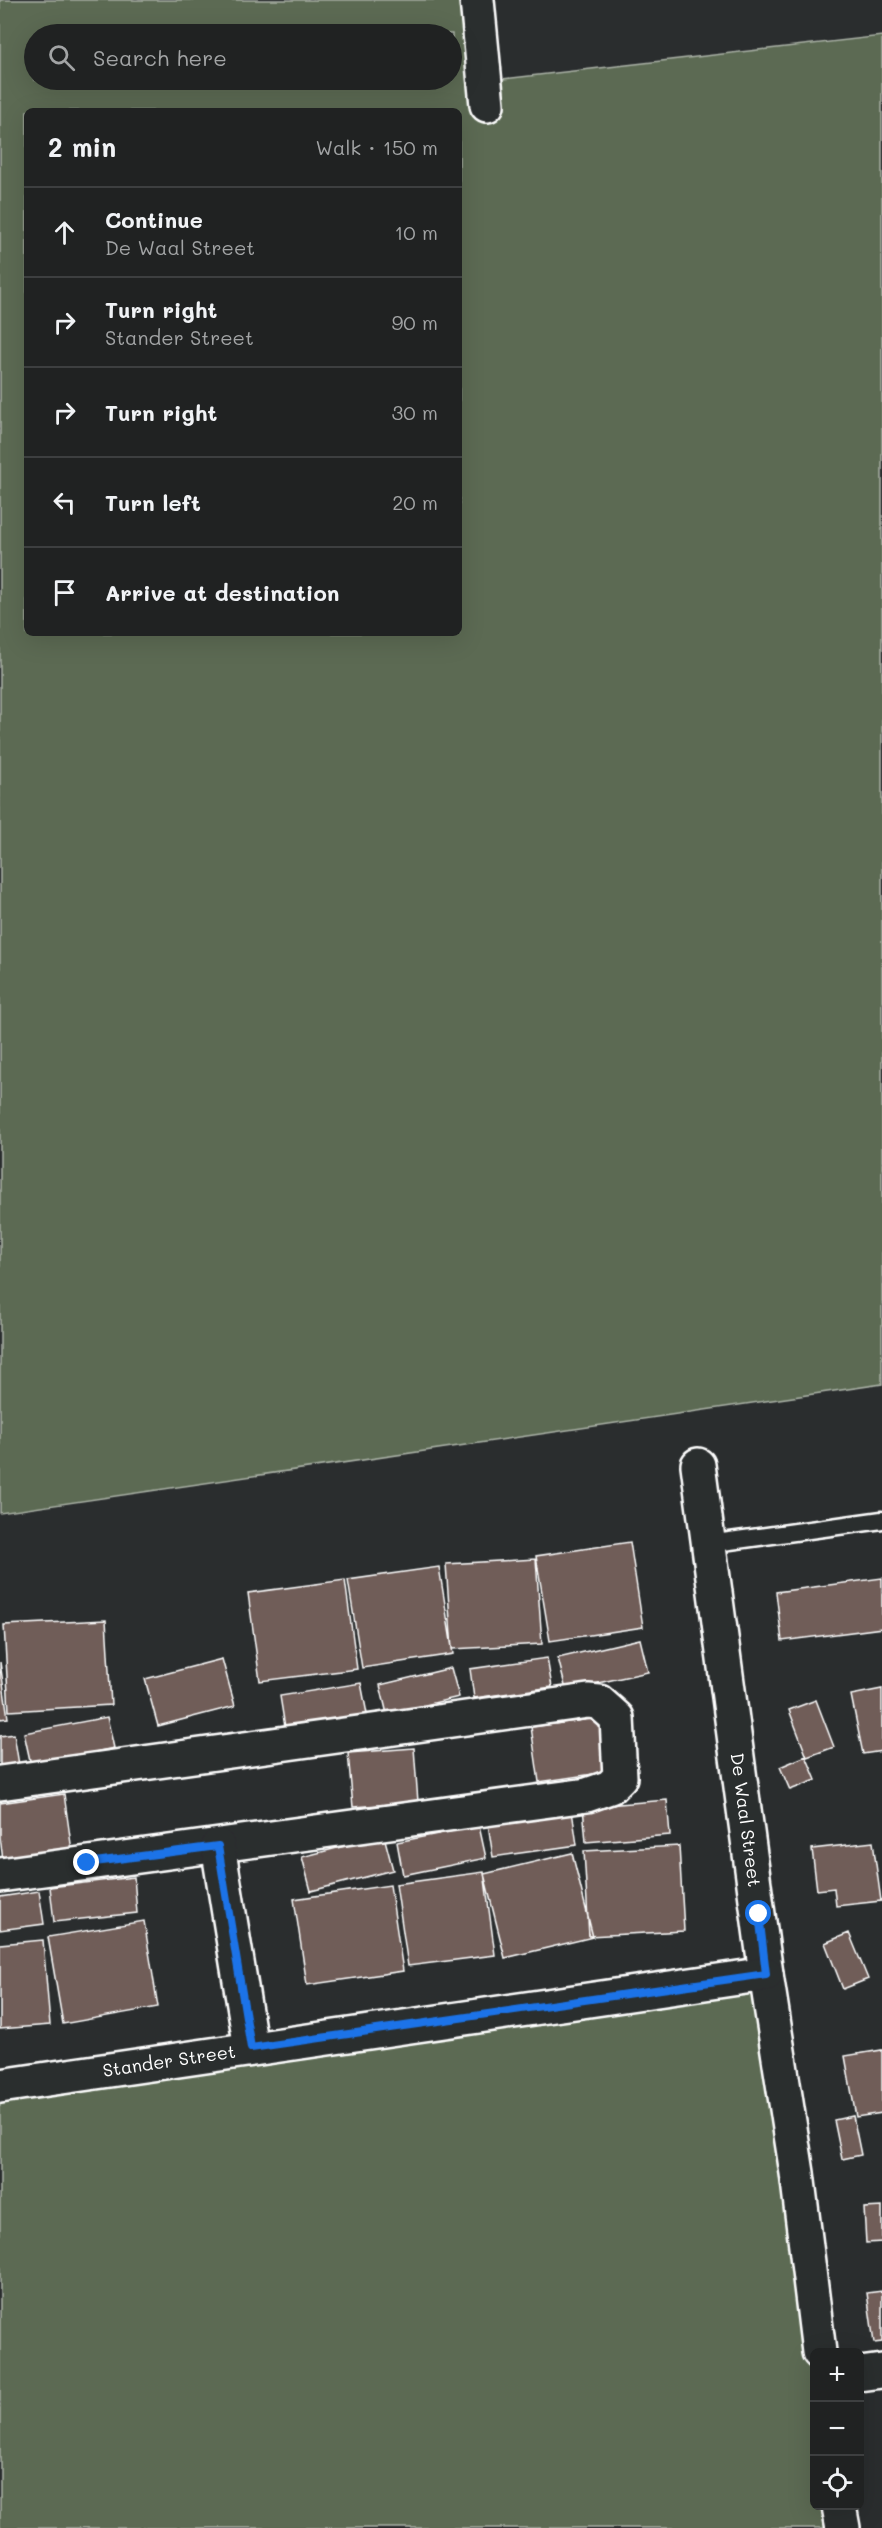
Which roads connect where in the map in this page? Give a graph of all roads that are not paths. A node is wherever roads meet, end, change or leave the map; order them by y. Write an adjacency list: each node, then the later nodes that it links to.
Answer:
1 (477, 0): 2 (street)
2 (487, 105)
3 (698, 1465): 5 (street, De Waal Street)
4 (882, 1520): 5 (lane)
5 (708, 1544): 9 (street, De Waal Street)
6 (0, 1783): 7 (street)
7 (218, 1846): 8 (street); 10 (street)
8 (0, 1875)
9 (766, 1974): 10 (street, Stander Street); 12 (street, De Waal Street)
10 (251, 2048): 11 (street, Stander Street)
11 (0, 2086)
12 (819, 2348)
13 (882, 2371): 14 (street)
14 (864, 2373)
15 (840, 2510): 16 (street)
16 (843, 2528)

